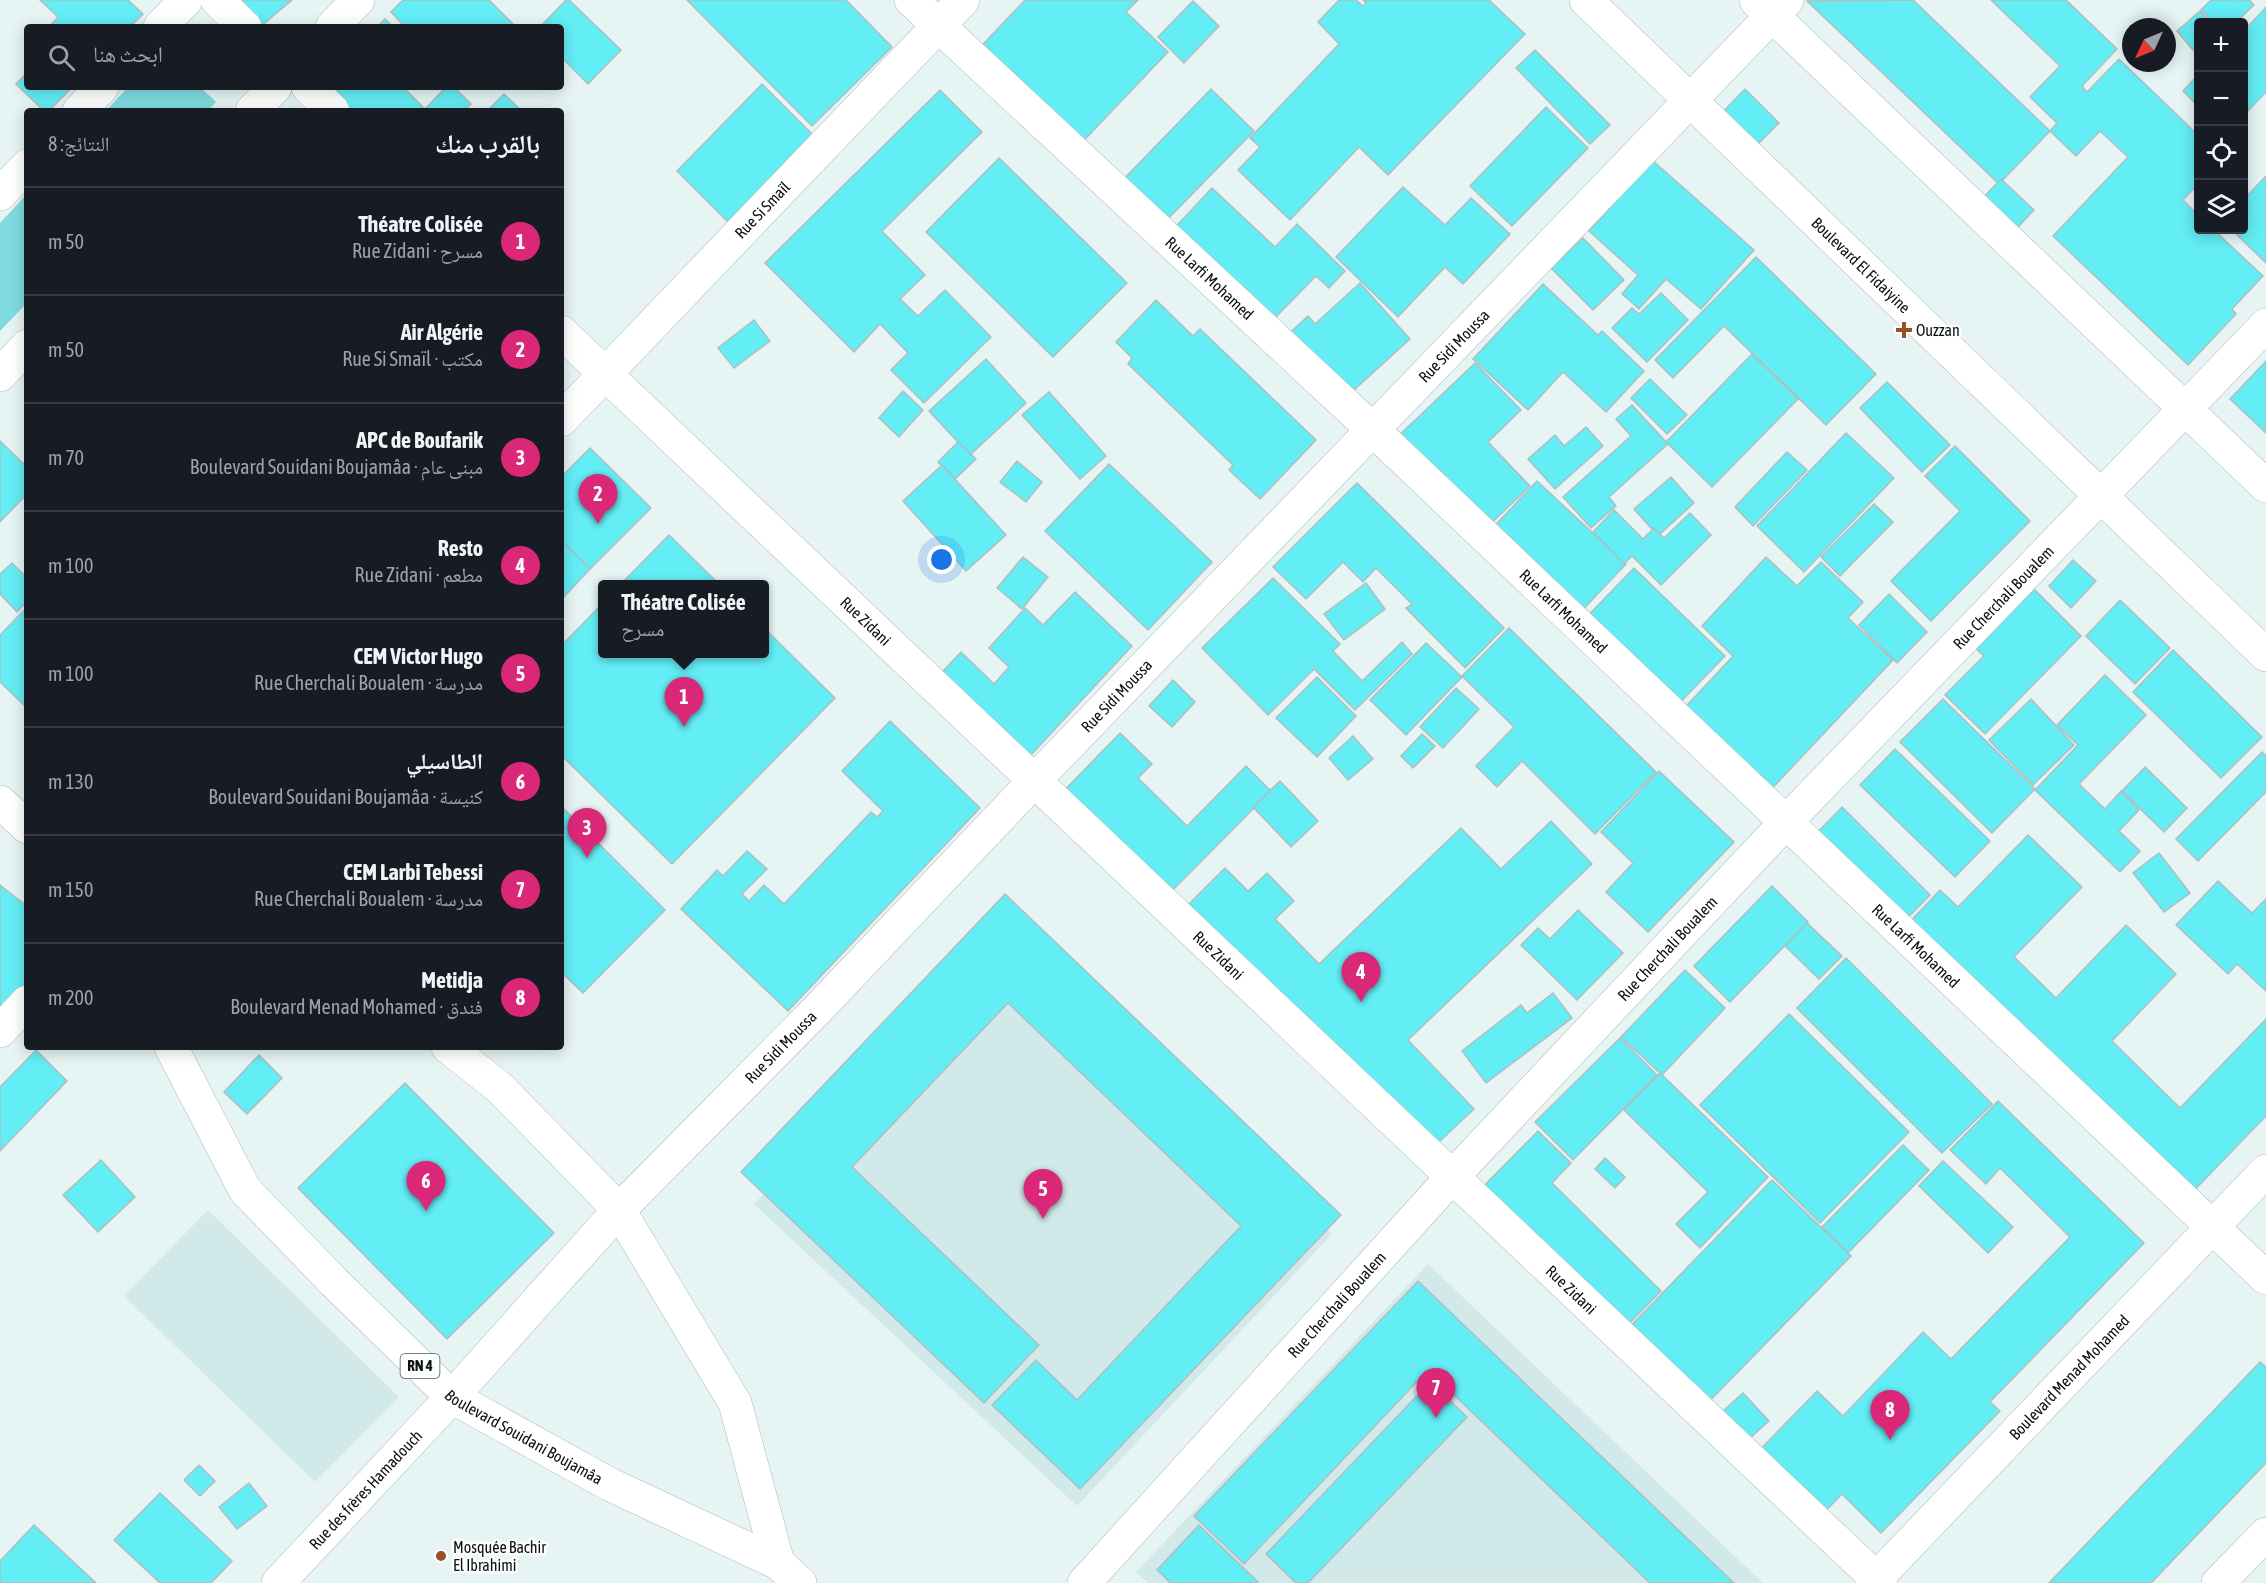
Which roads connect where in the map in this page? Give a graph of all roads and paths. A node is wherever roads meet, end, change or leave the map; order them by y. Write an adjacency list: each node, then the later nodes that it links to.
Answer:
1 (186, 0): 8 (street)
2 (217, 0): 9 (street)
3 (358, 0): 10 (street)
4 (911, 0): 11 (street, Rue Larfi Mohamed)
5 (963, 0): 11 (street, Rue Si Smaïl)
6 (1586, 0): 15 (street, Boulevard El Fidaiyine)
7 (1772, 5): 15 (street, Rue Sidi Moussa); 26 (street)
8 (163, 24)
9 (242, 24)
10 (335, 24)
11 (938, 27): 24 (street, Rue Si Smaïl); 28 (street, Rue Larfi Mohamed)
12 (99, 90): 16 (street)
13 (272, 90): 17 (street)
14 (311, 90): 18 (street)
15 (1689, 99): 28 (street, Rue Sidi Moussa); 30 (street, Boulevard El Fidaiyine)
16 (83, 108)
17 (255, 108)
18 (330, 108)
19 (24, 169): 20 (street)
20 (0, 194)
21 (2266, 325): 26 (street, Rue Cherchali Boualem)
22 (564, 335): 24 (street, Rue Zidani)
23 (24, 349): 25 (street)
24 (603, 374): 27 (street, Rue Si Smaïl); 32 (street, Rue Zidani)
25 (0, 375)
26 (2186, 410): 29 (street); 30 (street, Rue Cherchali Boualem)
27 (564, 417)
28 (1372, 430): 32 (street, Rue Sidi Moussa); 34 (street, Rue Larfi Mohamed)
29 (2266, 486)
30 (2101, 496): 31 (street, Boulevard El Fidaiyine); 34 (street, Rue Cherchali Boualem)
31 (2266, 655)
32 (1036, 779): 41 (street, Rue Zidani); 42 (street, Rue Sidi Moussa)
33 (0, 802): 35 (street)
34 (1786, 822): 41 (street, Rue Cherchali Boualem); 43 (street, Rue Larfi Mohamed)
35 (24, 824)
36 (24, 1005): 37 (street)
37 (0, 1031)
38 (173, 1050): 45 (street, Boulevard Souidani Boujamâa / RN 4)
39 (452, 1050): 42 (street, Boulevard Souidani Boujamâa / RN 4)
40 (2266, 1171): 43 (street, Boulevard Menad Mohamed)
41 (1453, 1176): 48 (street, Rue Zidani); 50 (street, Rue Cherchali Boualem)
42 (619, 1210): 45 (street, Rue Sidi Moussa); 47 (street, Boulevard Souidani Boujamâa / RN 4)
43 (2213, 1226): 44 (street, Rue Larfi Mohamed); 48 (street, Boulevard Menad Mohamed)
44 (2266, 1278)
45 (452, 1397): 47 (street, Boulevard Souidani Boujamâa / RN 4); 49 (street, Rue des frères Hamadouch)
46 (2266, 1534): 51 (street)
47 (789, 1573)
48 (1877, 1581)
49 (278, 1583)
50 (1084, 1583)
51 (2218, 1583)

